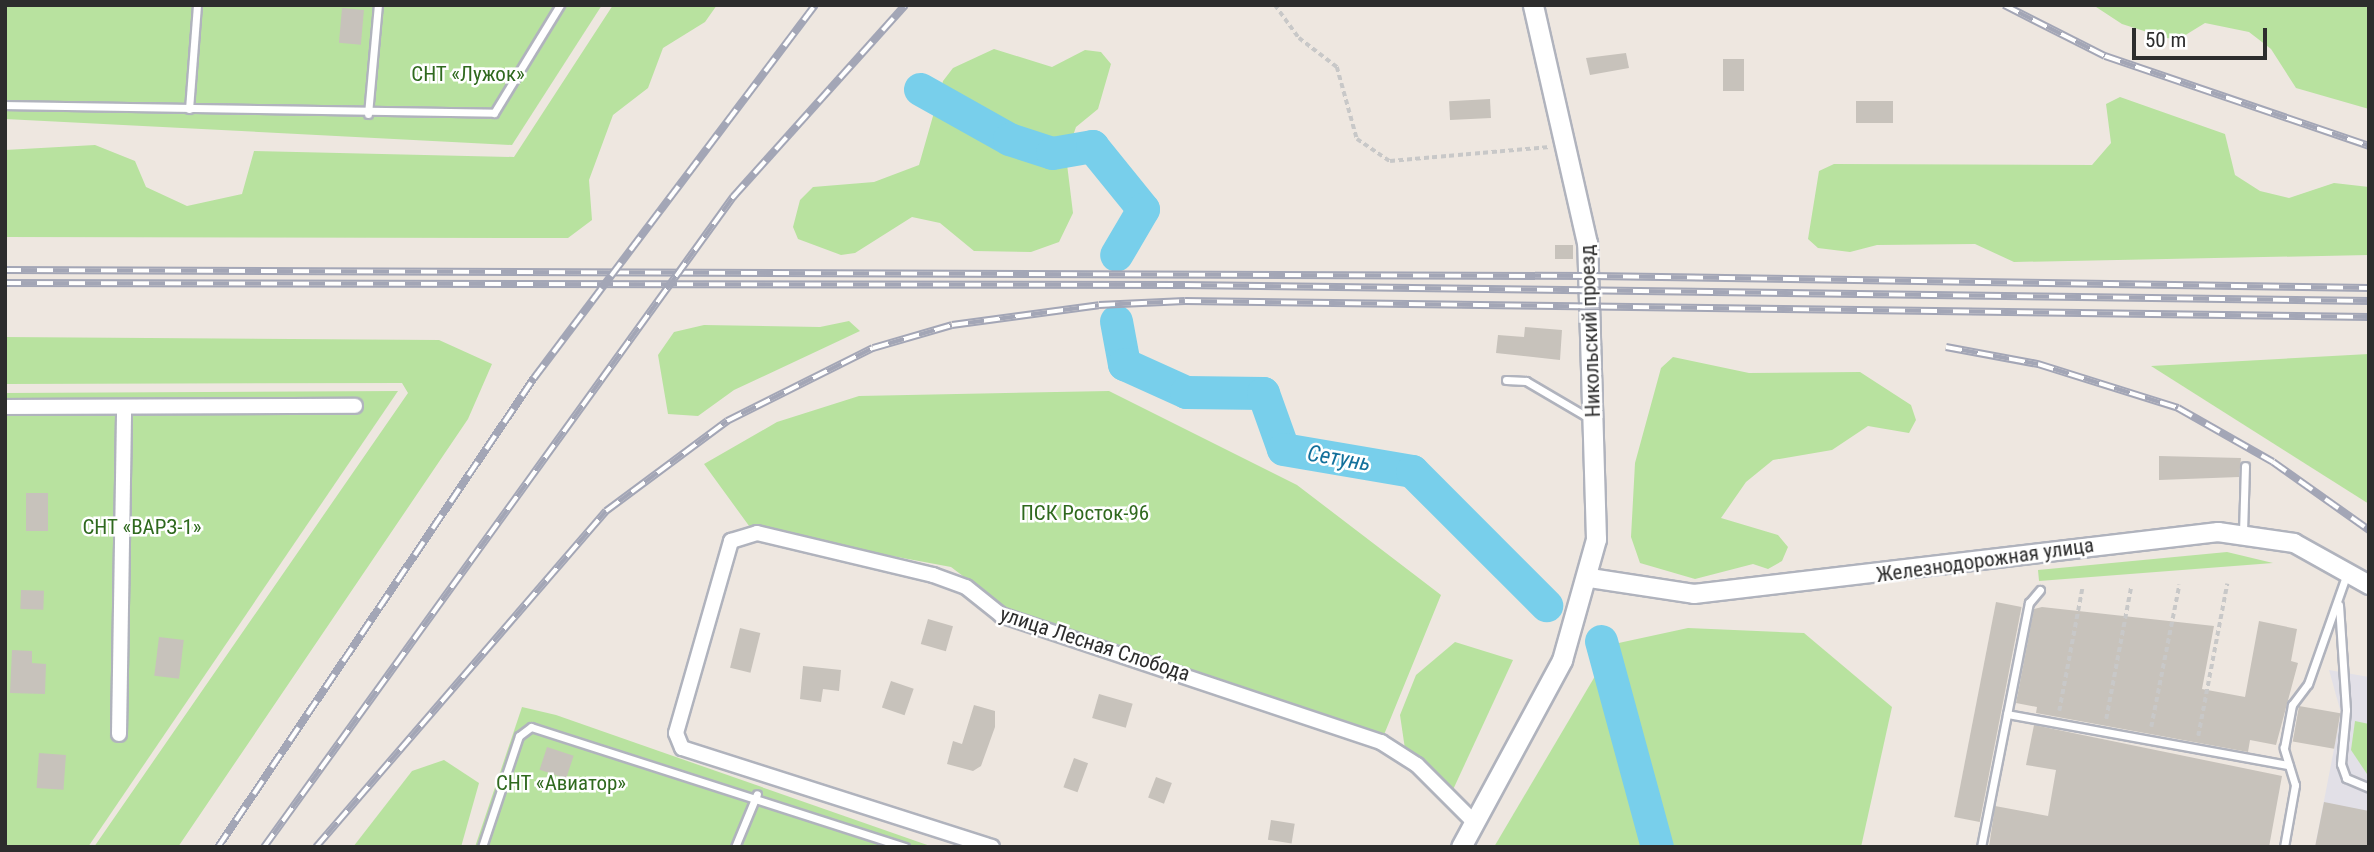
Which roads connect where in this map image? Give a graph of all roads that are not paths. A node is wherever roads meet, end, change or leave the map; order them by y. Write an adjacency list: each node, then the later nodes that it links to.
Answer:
1 (197, 5): 6 (lane)
2 (378, 5): 7 (lane)
3 (560, 5): 7 (lane)
4 (1533, 5): 12 (main road, Никольский проезд)
5 (5, 105): 6 (lane)
6 (189, 109): 7 (lane)
7 (368, 114)
8 (1506, 380): 12 (lane)
9 (355, 406): 11 (street)
10 (5, 407): 11 (street)
11 (124, 407): 21 (street)
12 (1594, 419): 16 (main road, Никольский проезд)
13 (2245, 466): 14 (lane)
14 (2242, 533): 15 (street, Железнодорожная улица); 16 (street, Железнодорожная улица)
15 (2347, 571): 17 (street, Железнодорожная улица); 19 (lane)
16 (1590, 578): 25 (main road, Никольский проезд)
17 (2369, 585)
18 (2040, 590): 20 (lane)
19 (2338, 601): 22 (lane); 23 (lane)
20 (2007, 714): 22 (lane); 31 (lane)
21 (119, 734)
22 (2288, 765): 32 (lane)
23 (2369, 788)
24 (757, 794): 26 (lane); 27 (lane); 28 (lane)
25 (1474, 822): 29 (street, улица Лесная Слобода); 30 (main road, Никольский проезд)
26 (482, 847)
27 (735, 847)
28 (905, 847)
29 (992, 847)
30 (1461, 847)
31 (1981, 847)
32 (2284, 847)

